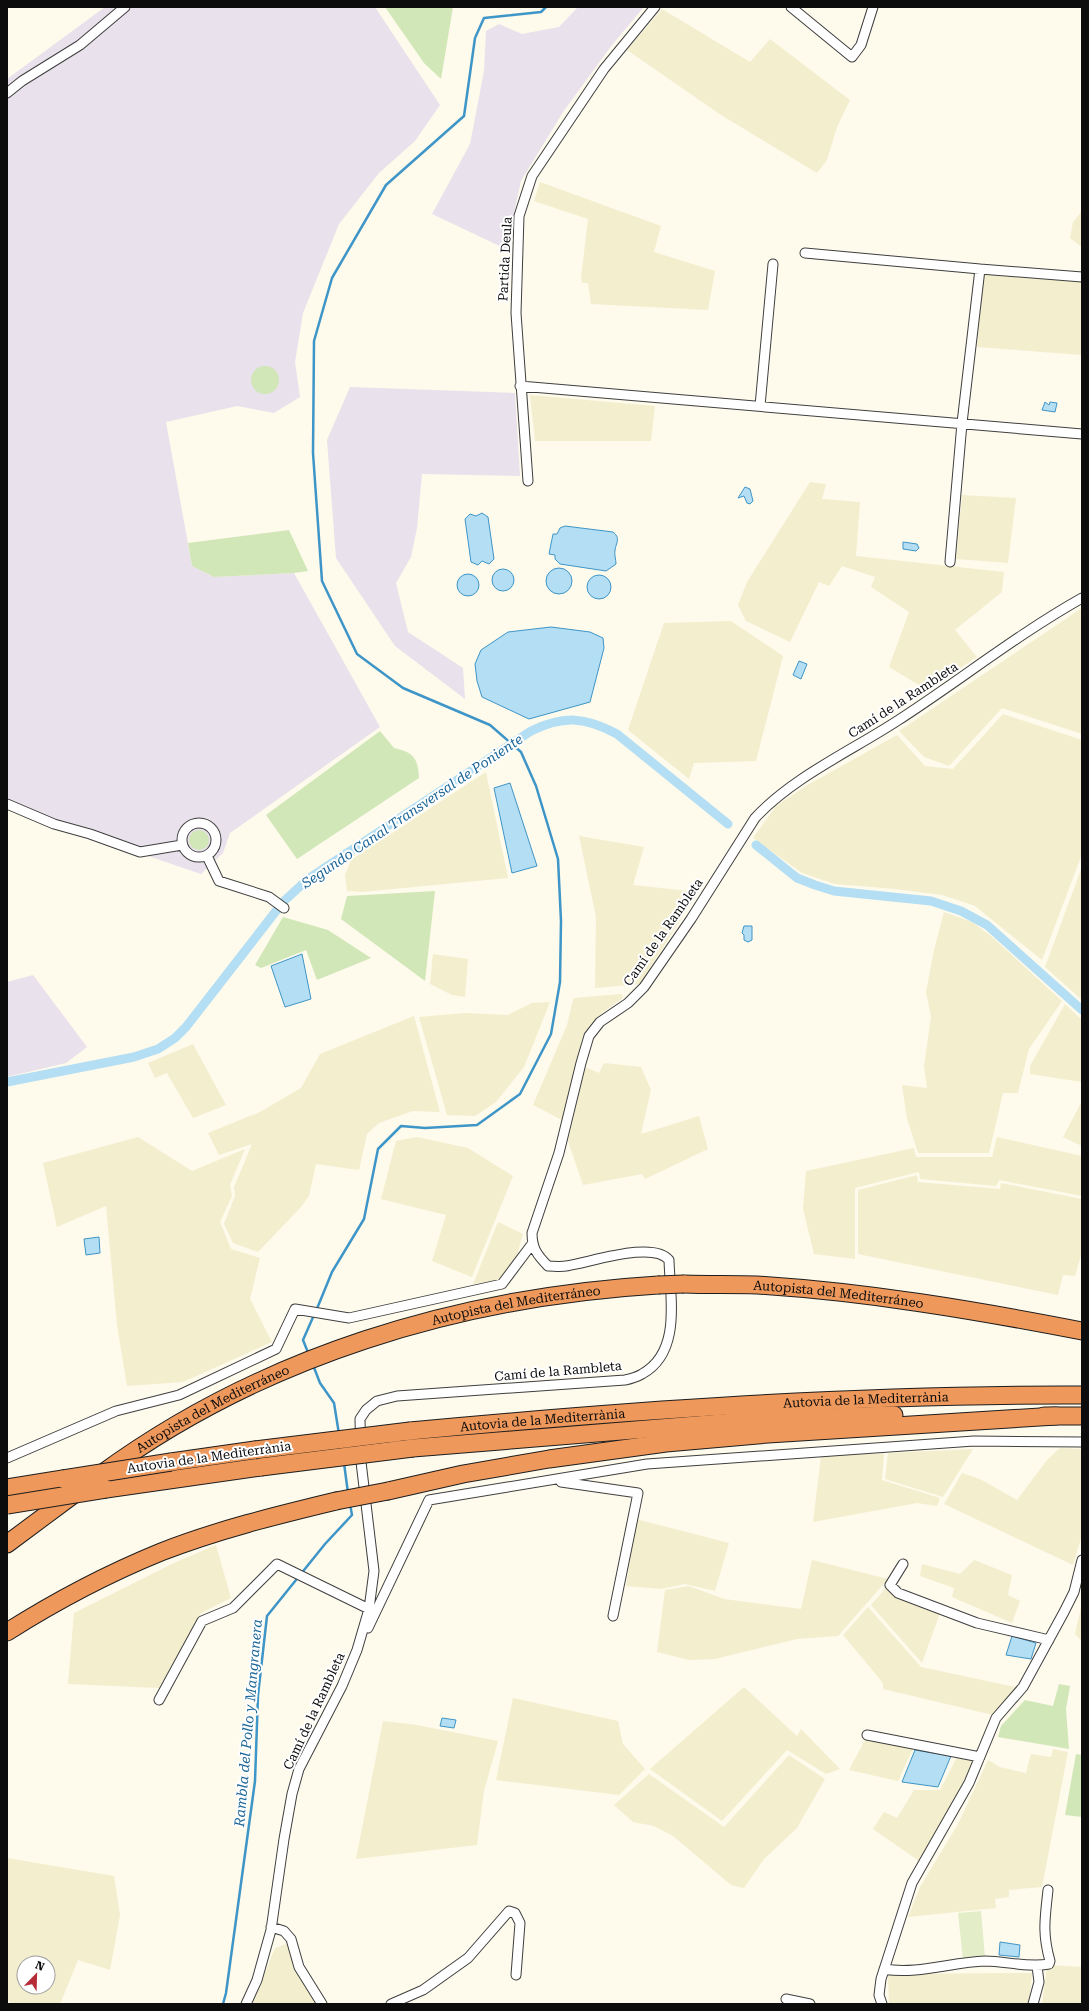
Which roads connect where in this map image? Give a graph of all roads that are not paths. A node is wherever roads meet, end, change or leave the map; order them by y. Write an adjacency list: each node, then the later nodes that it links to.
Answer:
1 (125, 7): 5 (street)
2 (656, 7): 10 (street, Partida Deula)
3 (791, 7): 4 (street)
4 (874, 7)
5 (7, 93)
6 (805, 253): 8 (street)
7 (773, 264): 11 (street)
8 (980, 269): 9 (street); 12 (street)
9 (1082, 277)
10 (520, 386): 11 (street); 14 (street, Partida Deula)
11 (760, 406): 12 (street)
12 (962, 423): 13 (street); 15 (street)
13 (1082, 434)
14 (528, 482)
15 (950, 562)
16 (1082, 598): 21 (street, Camí de la Rambleta)
17 (7, 804): 18 (street)
18 (182, 845): 19 (street); 19 (street)
19 (207, 856): 20 (street)
20 (280, 905)
21 (532, 1244): 27 (street); 34 (street, Camí de la Rambleta)
22 (1082, 1331): 31 (highway, Autopista del Mediterráneo, bridge)
23 (1082, 1395): 29 (highway, Autovia de la Mediterrània, bridge)
24 (1056, 1416): 25 (highway, Autovia de la Mediterrània); 30 (highway, Autovia de la Mediterrània, bridge); 36 (highway, bridge)
25 (1082, 1416)
26 (1082, 1442): 28 (street)
27 (7, 1458)
28 (552, 1480): 35 (street); 38 (street)
29 (7, 1488)
30 (7, 1505)
31 (7, 1544)
32 (1082, 1560): 37 (street)
33 (903, 1564): 37 (street)
34 (369, 1609): 38 (street, Camí de la Rambleta); 39 (street)
35 (613, 1616)
36 (7, 1632)
37 (1048, 1640): 41 (street)
38 (357, 1650): 43 (street, Camí de la Rambleta)
39 (159, 1700)
40 (867, 1735): 41 (street)
41 (980, 1757): 45 (street)
42 (1048, 1890): 44 (street)
43 (271, 1927): 48 (street, Camí de la Rambleta); 49 (street)
44 (1037, 1966): 45 (street); 53 (street)
45 (884, 1968): 52 (street)
46 (516, 1975): 50 (street)
47 (786, 1999): 51 (street)
48 (246, 2004)
49 (322, 2004)
50 (391, 2004)
51 (810, 2004)
52 (882, 2004)
53 (1033, 2004)

